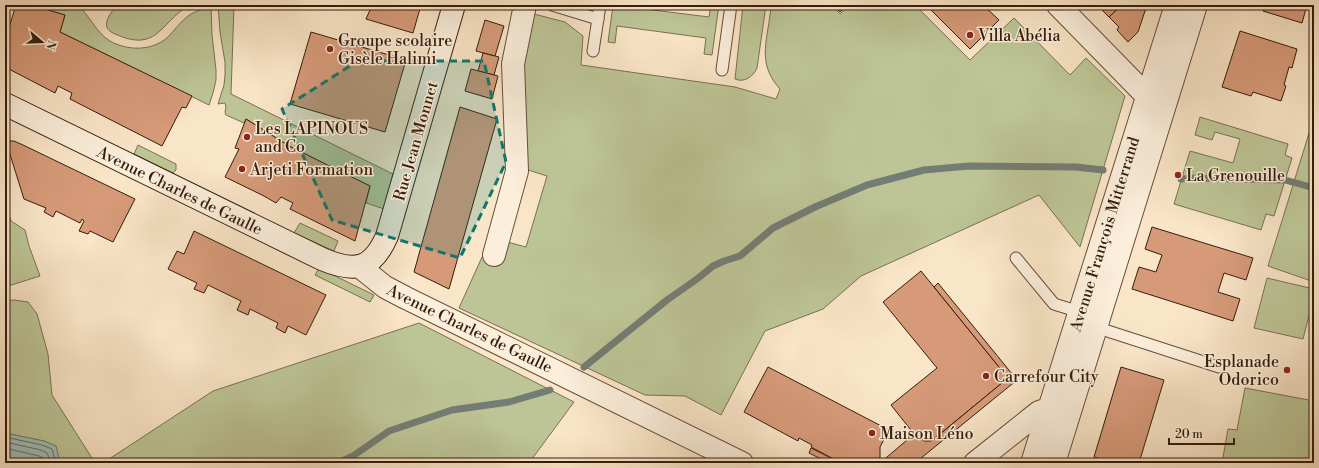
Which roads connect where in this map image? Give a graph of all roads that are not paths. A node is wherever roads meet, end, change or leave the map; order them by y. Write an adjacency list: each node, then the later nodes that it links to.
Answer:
1 (454, 5): 16 (street, Rue Jean Monnet)
2 (524, 5): 14 (street)
3 (552, 5): 9 (lane)
4 (600, 5): 9 (lane)
5 (731, 5): 11 (lane)
6 (1058, 5): 12 (street)
7 (1176, 5): 12 (street, Avenue François Mitterrand)
8 (1196, 5): 12 (street, Avenue François Mitterrand)
9 (598, 19): 10 (lane)
10 (593, 51)
11 (722, 70)
12 (1158, 95): 17 (street, Avenue François Mitterrand)
13 (5, 104): 16 (street, Avenue Charles de Gaulle)
14 (494, 255)
15 (1016, 258): 17 (lane)
16 (360, 266): 21 (street, Avenue Charles de Gaulle)
17 (1088, 320): 18 (lane); 19 (street, Avenue François Mitterrand); 20 (street, Avenue François Mitterrand)
18 (1219, 367)
19 (1073, 402): 20 (street); 24 (street, Avenue François Mitterrand)
20 (1049, 408): 22 (street); 23 (street, Avenue François Mitterrand)
21 (742, 463)
22 (975, 463)
23 (1032, 463)
24 (1054, 463)

